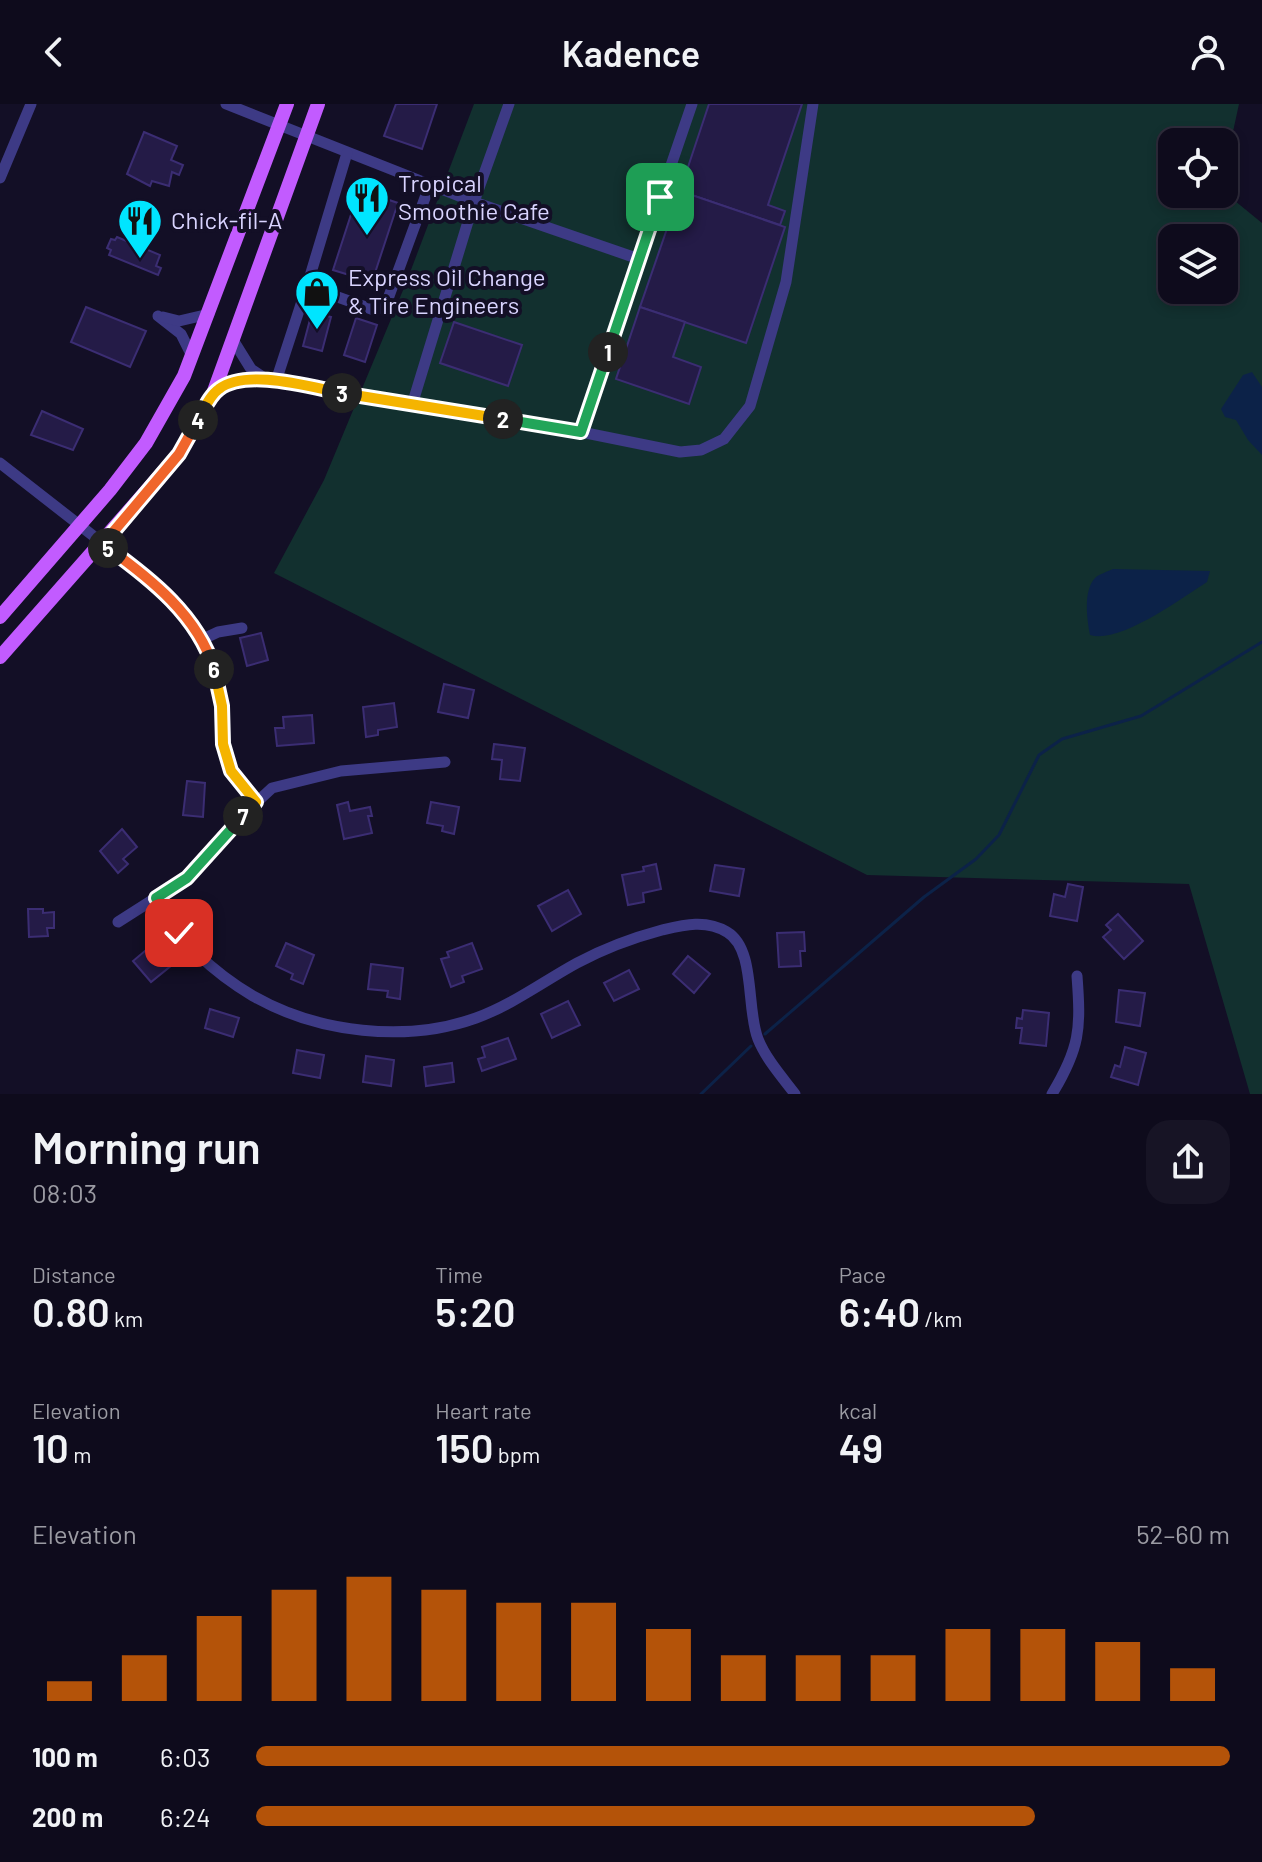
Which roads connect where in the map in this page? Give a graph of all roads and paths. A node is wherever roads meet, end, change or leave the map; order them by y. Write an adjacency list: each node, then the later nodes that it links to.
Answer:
1 (31, 104): 11 (street)
2 (226, 104): 8 (street)
3 (287, 104): 8 (main road)
4 (318, 104): 9 (main road)
5 (509, 104): 13 (street)
6 (692, 104): 14 (street)
7 (813, 104): 22 (street)
8 (279, 125): 9 (street); 16 (main road)
9 (306, 136): 10 (street); 17 (main road)
10 (347, 153): 12 (street); 15 (street)
11 (0, 178)
12 (430, 184): 13 (street); 15 (street)
13 (474, 202): 14 (street); 21 (street)
14 (639, 259): 22 (street)
15 (307, 286): 19 (street)
16 (209, 314): 18 (main road); 18 (street)
17 (233, 340): 19 (street); 20 (main road)
18 (192, 356): 24 (main road)
19 (271, 380): 20 (street); 21 (street)
20 (213, 394): 25 (main road)
21 (412, 405): 22 (street)
22 (581, 432)
23 (0, 463): 24 (street)
24 (79, 525): 25 (street); 26 (main road)
25 (103, 544): 28 (street); 29 (main road)
26 (0, 617)
27 (242, 628): 28 (street)
28 (201, 640): 31 (street)
29 (0, 657)
30 (445, 762): 31 (street)
31 (256, 802): 32 (street)
32 (156, 898): 33 (street); 35 (street)
33 (118, 922)
34 (1077, 976): 36 (street)
35 (795, 1094)
36 (1052, 1094)

